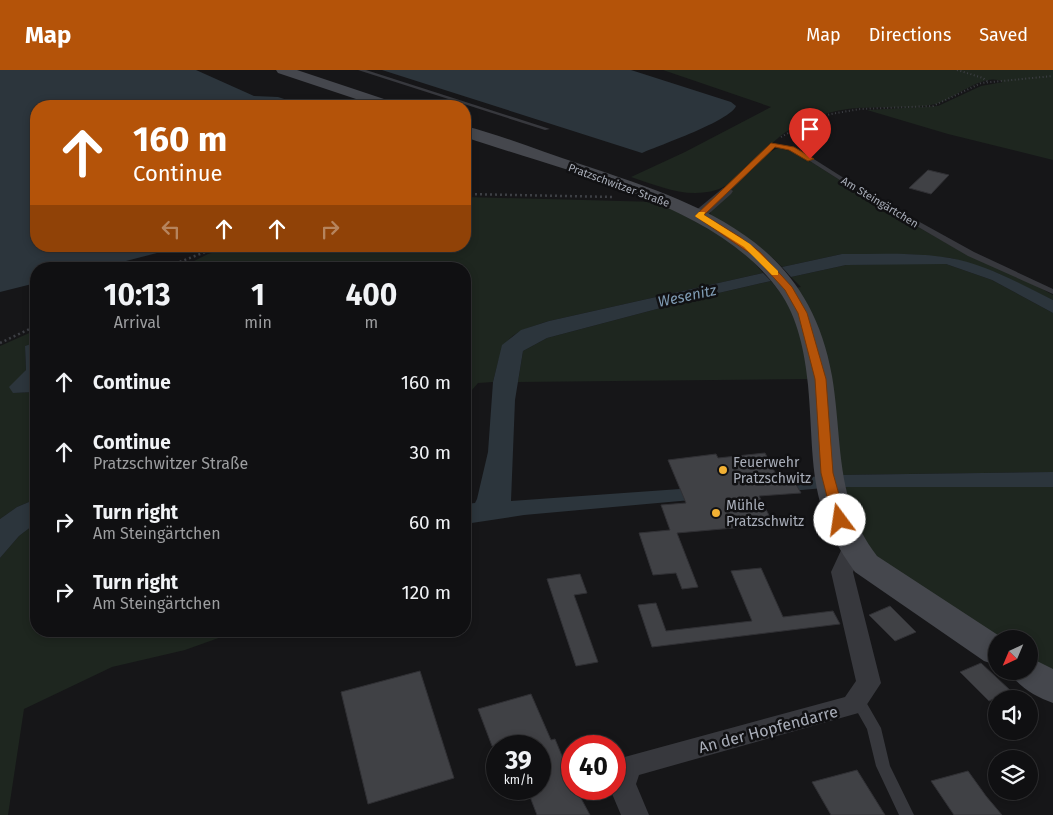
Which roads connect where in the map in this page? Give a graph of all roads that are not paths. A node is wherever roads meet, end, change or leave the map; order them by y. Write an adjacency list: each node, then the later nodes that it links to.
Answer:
1 (282, 70): 3 (street)
2 (361, 70): 4 (lane)
3 (373, 100)
4 (455, 100)
5 (471, 105): 6 (lane)
6 (546, 129)
7 (471, 133): 9 (street, Pratzschwitzer Straße)
8 (727, 191): 9 (street); 10 (lane, Am Steingärtchen)
9 (699, 216): 11 (street, Pratzschwitzer Straße)
10 (1053, 292)
11 (852, 549): 12 (street); 15 (street)
12 (988, 646)
13 (1038, 678): 14 (street)
14 (1053, 688)
15 (858, 699): 16 (street, An der Hopfendarre); 17 (lane)
16 (635, 815)
17 (907, 815)

